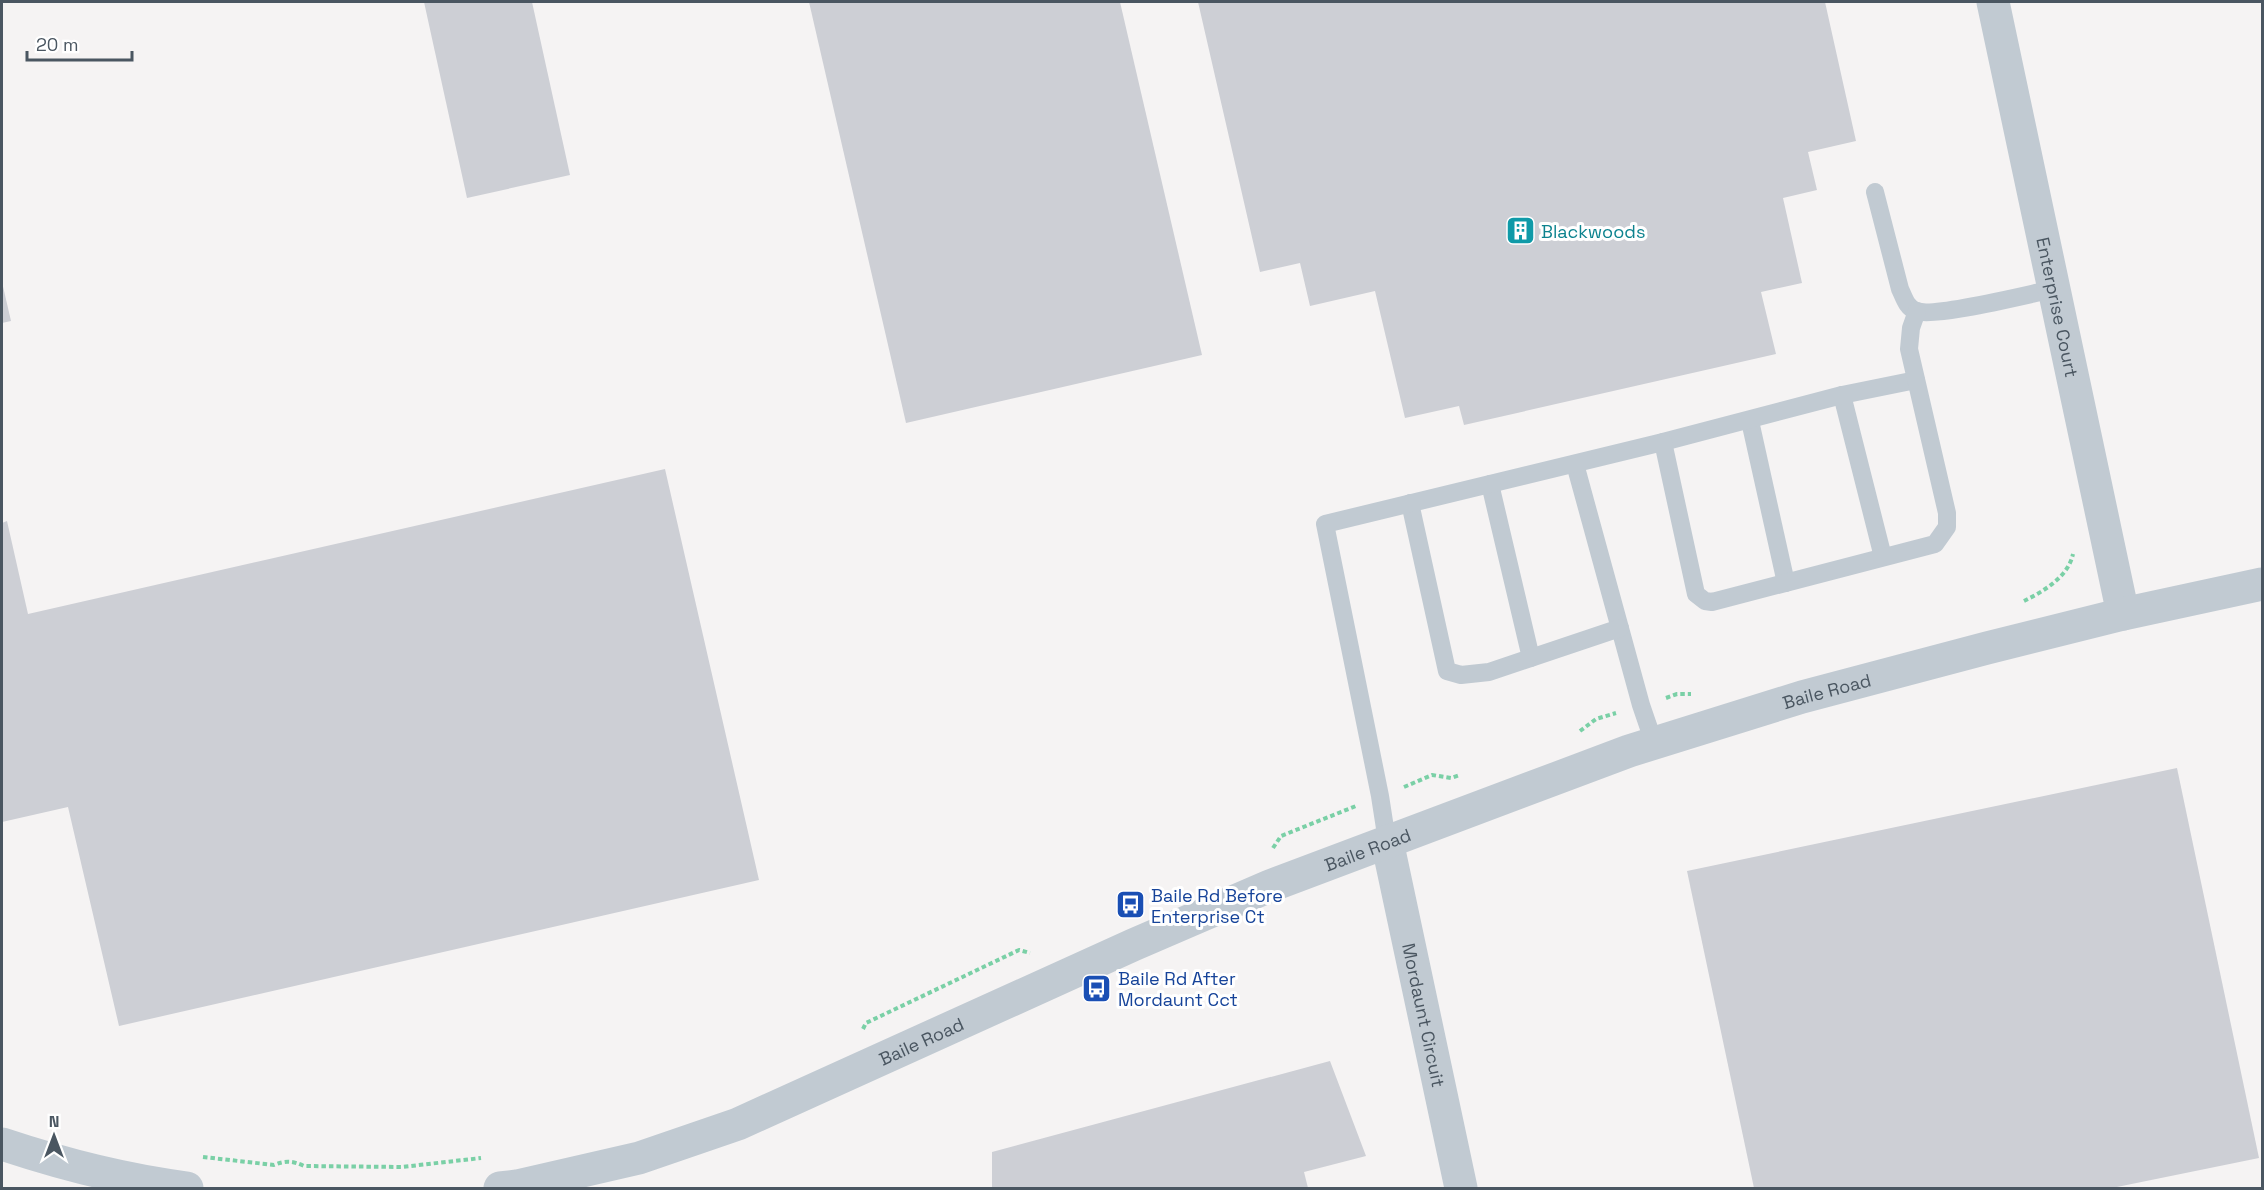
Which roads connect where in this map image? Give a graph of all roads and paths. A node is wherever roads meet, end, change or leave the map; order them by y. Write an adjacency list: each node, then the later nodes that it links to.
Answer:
1 (1993, 2): 3 (street, Enterprise Court)
2 (1875, 192): 4 (lane)
3 (2054, 289): 4 (lane); 12 (street, Enterprise Court)
4 (1917, 311): 5 (lane)
5 (1916, 380): 6 (lane); 13 (lane)
6 (1842, 395): 7 (lane); 13 (lane)
7 (1750, 421): 8 (lane); 14 (lane)
8 (1663, 442): 9 (lane); 14 (lane)
9 (1575, 464): 10 (lane); 18 (lane)
10 (1490, 484): 11 (lane); 19 (lane)
11 (1410, 503): 19 (lane); 25 (lane)
12 (2106, 537): 16 (path); 17 (street, Enterprise Court)
13 (1883, 557): 14 (lane)
14 (1786, 583)
15 (2262, 584): 17 (street, Baile Road)
16 (2017, 604)
17 (2123, 614): 23 (street, Baile Road)
18 (1620, 628): 19 (lane); 21 (lane)
19 (1531, 658)
20 (1695, 694): 21 (path)
21 (1641, 705): 22 (path); 23 (lane)
22 (1580, 731)
23 (1654, 743): 26 (street, Baile Road)
24 (1462, 774): 25 (path)
25 (1380, 796): 26 (lane); 27 (path)
26 (1387, 842): 34 (street, Baile Road); 35 (street, Mordaunt Circuit)
27 (1272, 848)
28 (1034, 954): 29 (path)
29 (861, 1034)
30 (2, 1144): 33 (street)
31 (195, 1156): 32 (path)
32 (492, 1157)
33 (188, 1188)
34 (500, 1188)
35 (1461, 1188)

